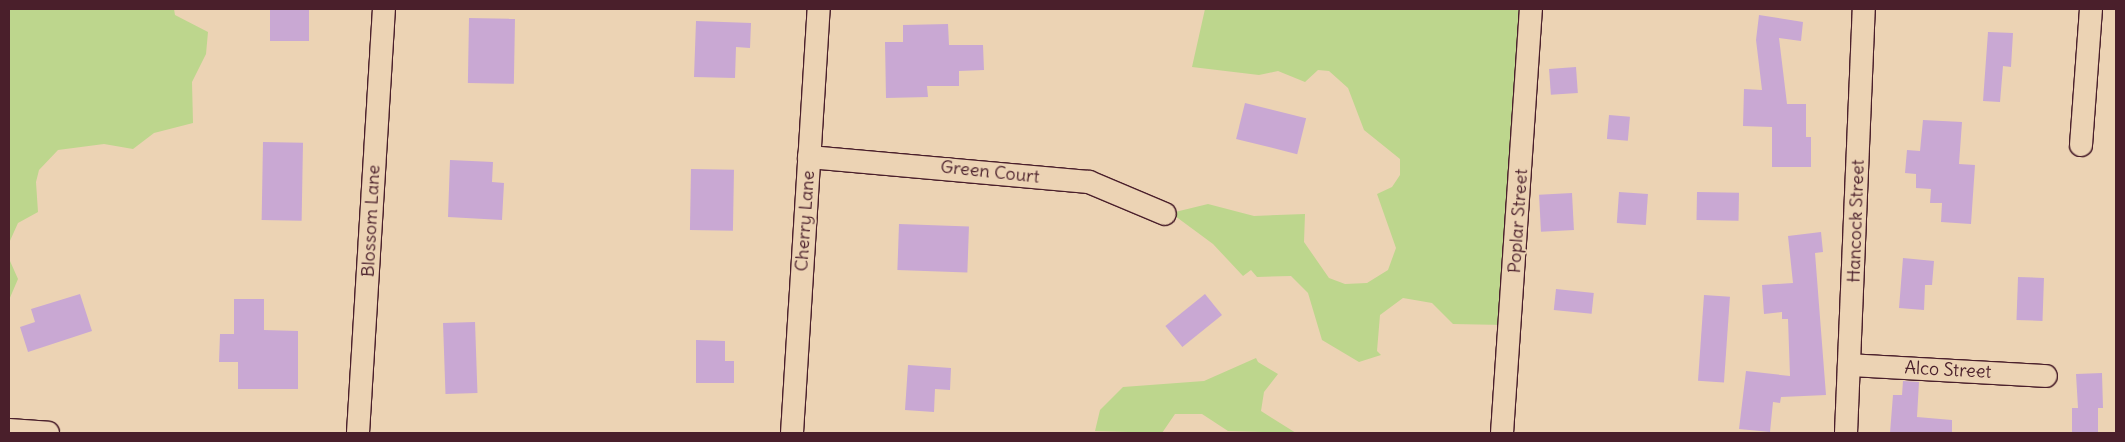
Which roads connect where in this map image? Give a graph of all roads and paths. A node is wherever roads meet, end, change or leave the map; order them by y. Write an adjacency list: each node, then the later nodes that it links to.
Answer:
1 (384, 9): 14 (street, Blossom Lane)
2 (819, 9): 7 (street, Cherry Lane)
3 (1531, 9): 16 (street, Poplar Street)
4 (1864, 9): 9 (street, Hancock Street)
5 (2091, 9): 6 (street)
6 (2081, 145)
7 (809, 157): 8 (street, Green Court); 15 (street, Cherry Lane)
8 (1165, 214)
9 (1849, 365): 10 (street, Alco Street); 12 (street, Hancock Street)
10 (2046, 376)
11 (9, 430): 13 (street)
12 (1843, 432)
13 (48, 433)
14 (358, 433)
15 (792, 433)
16 (1502, 433)

